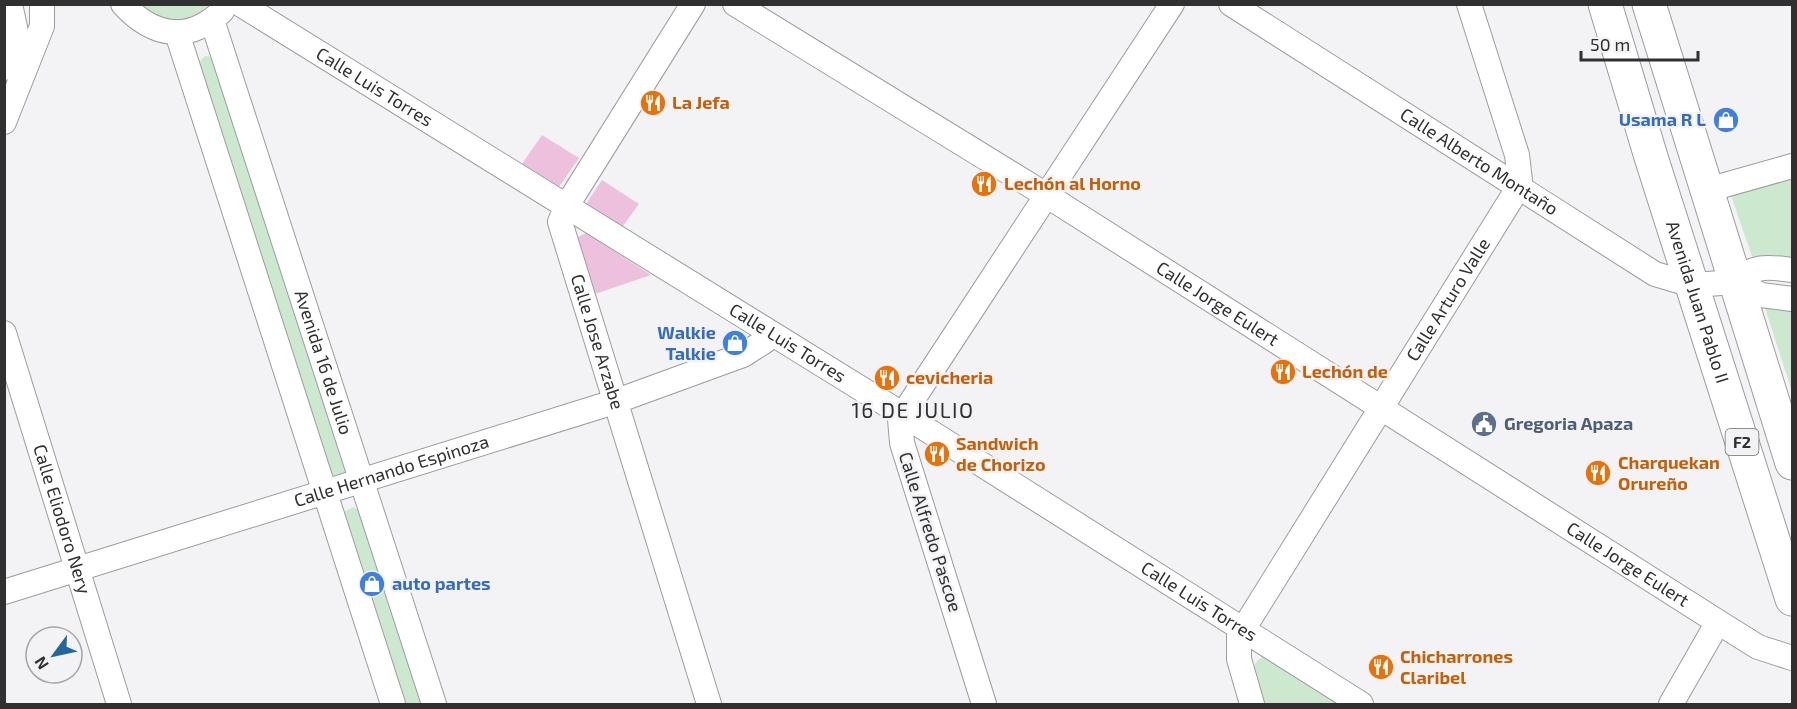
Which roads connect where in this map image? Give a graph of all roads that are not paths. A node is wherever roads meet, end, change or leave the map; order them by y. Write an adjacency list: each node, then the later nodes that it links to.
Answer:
1 (10, 4): 16 (street)
2 (21, 4): 3 (street)
3 (28, 4)
4 (42, 4): 17 (street)
5 (123, 4): 15 (street)
6 (240, 4): 22 (street, Calle Luis Torres)
7 (693, 4): 22 (street, Calle Jose Arzabe)
8 (735, 4): 21 (street, Calle Jorge Eulert)
9 (1172, 4): 21 (street)
10 (1232, 4): 19 (street, Calle Alberto Montaño)
11 (1469, 4): 19 (street)
12 (1605, 4): 25 (highway, Avenida Juan Pablo II / F2)
13 (1649, 4): 20 (highway, F2)
14 (220, 12): 15 (street); 33 (street, Avenida 16 de Julio)
15 (177, 33): 34 (street)
16 (4, 68)
17 (4, 122)
18 (1792, 166): 20 (street)
19 (1518, 188): 25 (street, Calle Alberto Montaño); 30 (street, Calle Arturo Valle)
20 (1707, 190): 24 (highway, F2)
21 (1046, 195): 30 (street, Calle Jorge Eulert); 31 (street)
22 (566, 207): 28 (street, Calle Luis Torres); 29 (street, Calle Jose Arzabe)
23 (1792, 270): 24 (street)
24 (1736, 282): 25 (street, Calle Alberto Montaño); 26 (street); 32 (highway, F2)
25 (1692, 285): 37 (highway, Avenida Juan Pablo II / F2)
26 (1792, 299)
27 (4, 333): 35 (street, Calle Eliodoro Nery)
28 (770, 333): 29 (street, Calle Hernando Espinoza); 31 (street, Calle Luis Torres)
29 (614, 402): 33 (street, Calle Hernando Espinoza); 44 (street, Calle Jose Arzabe)
30 (1381, 406): 38 (street, Calle Jorge Eulert); 39 (street, Calle Arturo Valle)
31 (902, 414): 39 (street, Calle Luis Torres); 45 (street, Calle Alfredo Pascoe)
32 (1792, 463)
33 (361, 480): 34 (street, Calle Hernando Espinoza); 43 (street, Avenida 16 de Julio)
34 (325, 492): 35 (street, Calle Hernando Espinoza); 42 (street)
35 (77, 569): 36 (street, Calle Hernando Espinoza); 41 (street, Calle Eliodoro Nery)
36 (4, 592)
37 (1792, 599)
38 (1718, 622): 40 (street, Calle Jorge Eulert); 48 (street)
39 (1242, 630): 46 (street, Calle Arturo Valle); 47 (street, Calle Luis Torres)
40 (1792, 658)
41 (119, 705)
42 (393, 705)
43 (434, 705)
44 (709, 705)
45 (984, 705)
46 (1252, 705)
47 (1361, 705)
48 (1671, 705)

